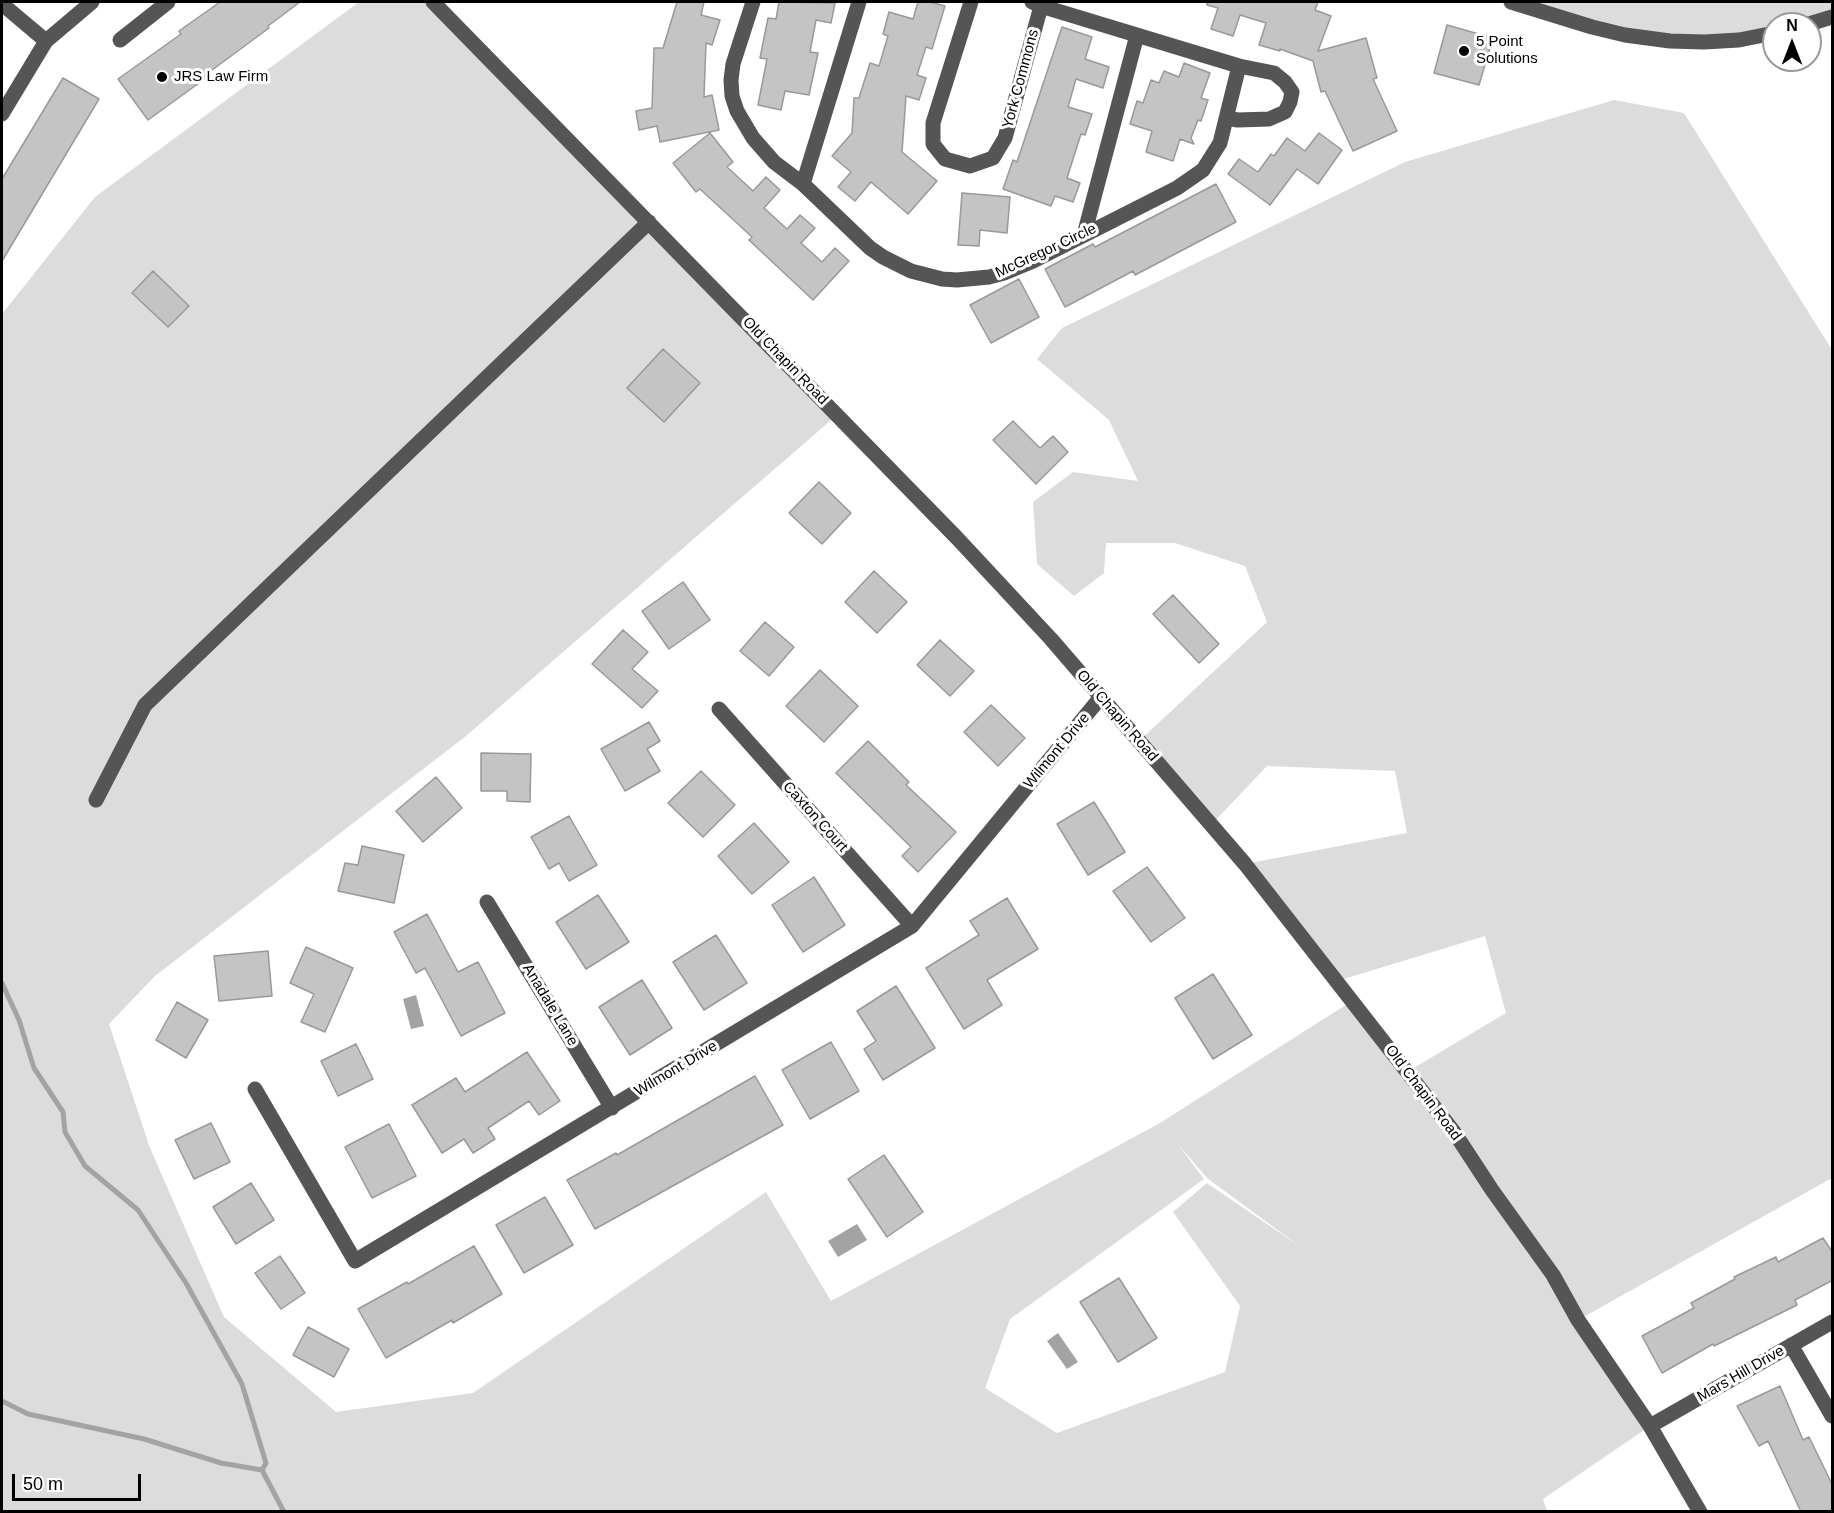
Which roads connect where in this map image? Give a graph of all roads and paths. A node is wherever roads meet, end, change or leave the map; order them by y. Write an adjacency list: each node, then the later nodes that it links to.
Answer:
1 (92, 2): 13 (street)
2 (168, 2): 12 (street)
3 (433, 2): 18 (street, Old Chapin Road)
4 (753, 2): 17 (street, McGregor Circle)
5 (859, 2): 17 (street)
6 (970, 2): 9 (street, York Commons)
7 (1511, 2): 10 (street)
8 (2, 4): 13 (street)
9 (1036, 4): 11 (street)
10 (1762, 35)
11 (1137, 36): 14 (street); 19 (street)
12 (120, 40)
13 (46, 41): 15 (street)
14 (1239, 66): 16 (street, McGregor Circle); 16 (street)
15 (2, 114)
16 (1226, 118): 19 (street, McGregor Circle)
17 (803, 184): 19 (street, McGregor Circle)
18 (649, 222): 20 (street, Old Chapin Road); 22 (street)
19 (1084, 235)
20 (1101, 697): 24 (street, Wilmont Drive); 30 (street, Old Chapin Road)
21 (719, 709): 24 (street, Caxton Court)
22 (96, 800)
23 (488, 902): 26 (street, Anadale Lane)
24 (912, 926): 26 (street, Wilmont Drive)
25 (255, 1089): 26 (street, Wilmont Drive)
26 (612, 1108)
27 (1833, 1322): 28 (street, Mars Hill Drive)
28 (1791, 1345): 29 (street); 30 (street, Mars Hill Drive)
29 (1833, 1416)
30 (1650, 1426): 31 (street, Old Chapin Road)
31 (1700, 1512)

